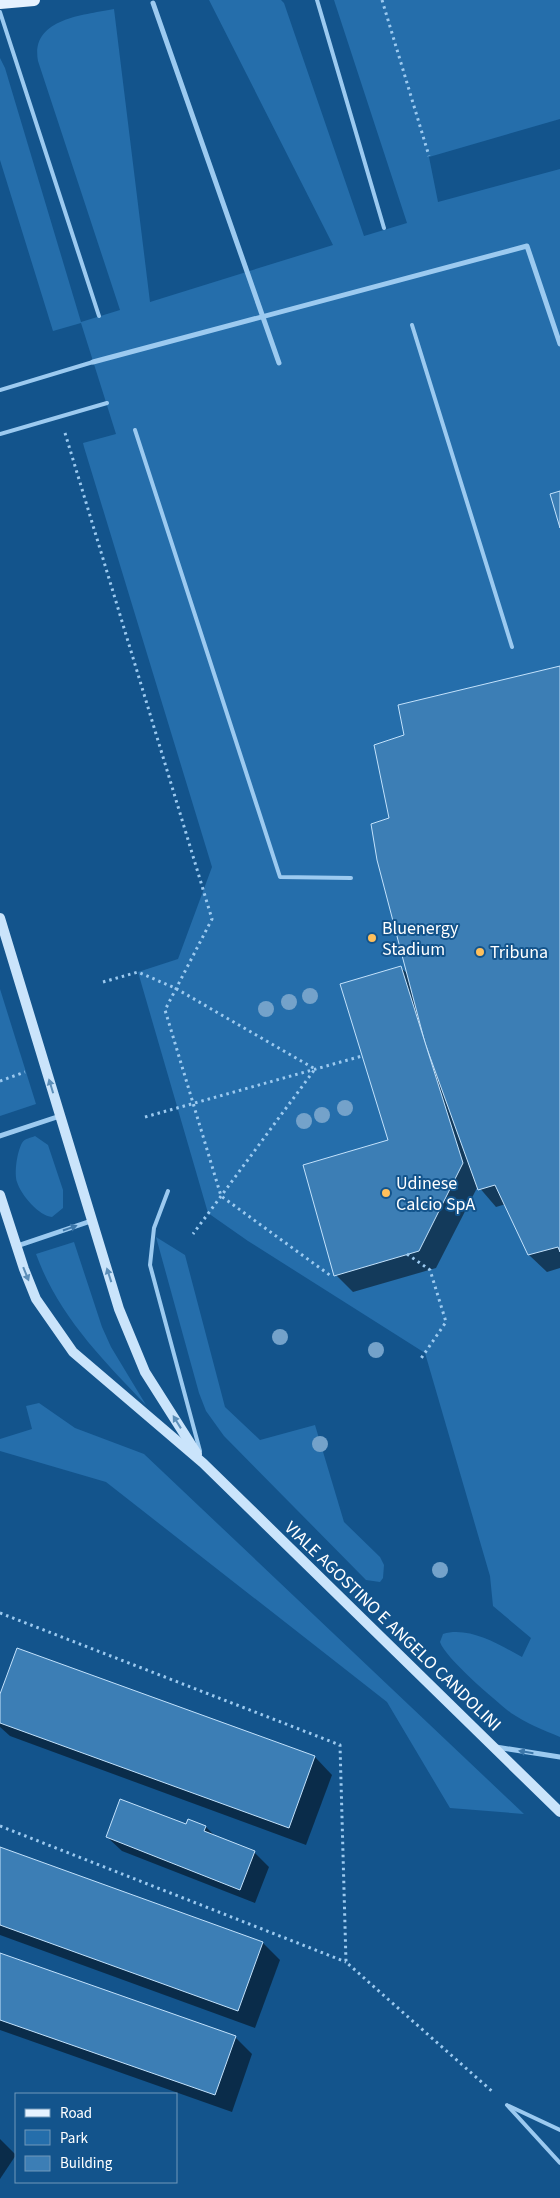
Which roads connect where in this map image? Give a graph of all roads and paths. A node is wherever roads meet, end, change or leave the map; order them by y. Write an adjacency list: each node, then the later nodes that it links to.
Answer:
1 (34, 0): 4 (main road)
2 (318, 0): 8 (lane)
3 (382, 0): 7 (path)
4 (0, 3)
5 (153, 3): 10 (street)
6 (0, 12): 9 (lane)
7 (429, 156)
8 (384, 228)
9 (99, 316)
10 (262, 317): 12 (street); 13 (street); 14 (street)
11 (412, 325): 20 (lane)
12 (560, 344)
13 (94, 362): 15 (lane)
14 (279, 363)
15 (0, 390)
16 (107, 403): 17 (lane)
17 (60, 417): 19 (lane); 24 (path)
18 (134, 430): 21 (lane)
19 (0, 434)
20 (512, 647)
21 (351, 878)
22 (0, 918): 30 (street, VIALE AGOSTINO E ANGELO CANDOLINI, one-way to 22)
23 (103, 982): 24 (path)
24 (175, 988): 26 (path); 29 (path)
25 (362, 1056): 26 (path)
26 (315, 1069): 29 (path); 35 (path)
27 (26, 1072): 28 (path)
28 (0, 1081)
29 (193, 1104): 31 (path); 35 (path)
30 (60, 1116): 32 (street); 36 (street, VIALE AGOSTINO E ANGELO CANDOLINI)
31 (145, 1117)
32 (0, 1136)
33 (168, 1191): 42 (lane)
34 (0, 1195): 38 (street, VIALE AGOSTINO E ANGELO CANDOLINI)
35 (221, 1196): 37 (path); 40 (path)
36 (91, 1221): 38 (street, one-way to 36); 42 (street, VIALE AGOSTINO E ANGELO CANDOLINI, one-way to 36)
37 (193, 1234)
38 (16, 1246): 42 (street, VIALE AGOSTINO E ANGELO CANDOLINI, one-way to 42)
39 (407, 1254): 41 (path)
40 (331, 1276)
41 (420, 1360)
42 (203, 1463): 44 (street, VIALE AGOSTINO E ANGELO CANDOLINI)
43 (0, 1613): 48 (path)
44 (492, 1746): 45 (street, one-way to 44); 46 (street, VIALE AGOSTINO E ANGELO CANDOLINI)
45 (560, 1757)
46 (560, 1812)
47 (0, 1826): 48 (path)
48 (346, 1962): 49 (path)
49 (507, 2105): 50 (lane); 51 (lane)
50 (560, 2130)
51 (560, 2163)

